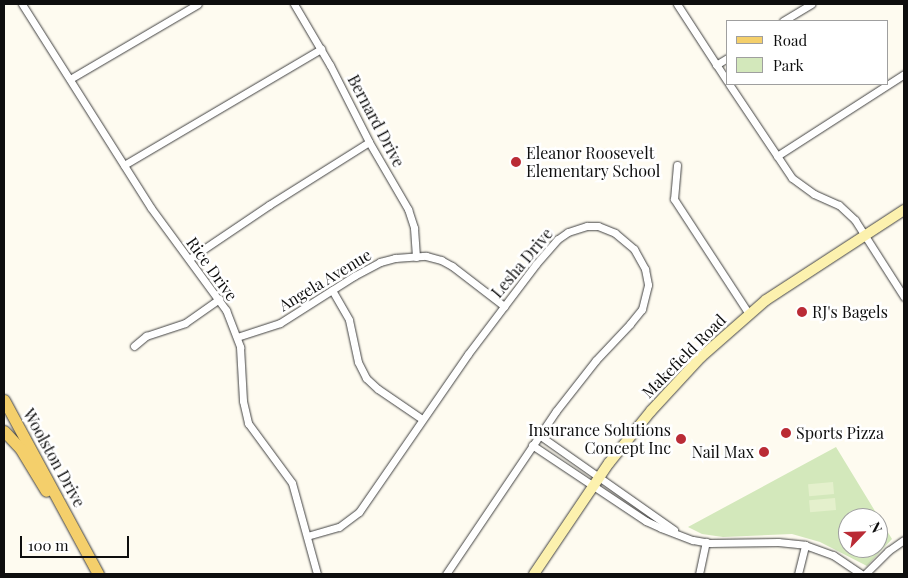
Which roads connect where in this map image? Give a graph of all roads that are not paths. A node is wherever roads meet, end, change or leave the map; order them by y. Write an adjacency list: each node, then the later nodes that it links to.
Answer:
1 (22, 4): 11 (street, Rice Drive)
2 (198, 4): 11 (street)
3 (294, 4): 7 (street, Bernard Drive)
4 (677, 4): 9 (street)
5 (811, 4): 6 (street)
6 (786, 20)
7 (321, 49): 16 (street, Bernard Drive); 18 (street)
8 (726, 59): 9 (street)
9 (716, 64): 12 (street)
10 (904, 74): 13 (street)
11 (70, 79): 18 (street, Rice Drive)
12 (726, 79)
13 (888, 84)
14 (730, 85): 17 (street)
15 (887, 85): 17 (street)
16 (369, 142): 22 (street, Bernard Drive); 23 (street)
17 (777, 156): 21 (street)
18 (124, 165): 23 (street, Rice Drive)
19 (677, 165): 28 (street)
20 (904, 210): 21 (street, Makefield Road)
21 (864, 235): 25 (street); 28 (street, Makefield Road)
22 (416, 257): 24 (street, Angela Avenue); 27 (street, Angela Avenue)
23 (189, 259): 26 (street, Rice Drive)
24 (332, 290): 29 (street, Angela Avenue); 32 (street)
25 (904, 297)
26 (219, 299): 29 (street, Rice Drive); 30 (street)
27 (504, 306): 32 (street, Lesha Drive); 34 (street, Lesha Drive)
28 (749, 314): 36 (street, Makefield Road)
29 (237, 337): 37 (street, Rice Drive)
30 (134, 346)
31 (4, 400): 42 (main road, Woolston Drive)
32 (422, 419): 37 (street, Lesha Drive)
33 (4, 431): 42 (main road, Woolston Drive)
34 (539, 435): 35 (street); 36 (street)
35 (532, 445): 36 (street); 45 (street)
36 (597, 482): 38 (street); 38 (street); 46 (street, Makefield Road)
37 (307, 536): 44 (street, Rice Drive)
38 (682, 536): 40 (street)
39 (904, 540): 50 (street)
40 (706, 542): 41 (street); 47 (street)
41 (805, 545): 48 (street); 49 (street)
42 (89, 558): 43 (main road, Woolston Drive)
43 (98, 574)
44 (317, 574)
45 (446, 574)
46 (534, 574)
47 (699, 574)
48 (798, 574)
49 (861, 574)
50 (866, 574)

